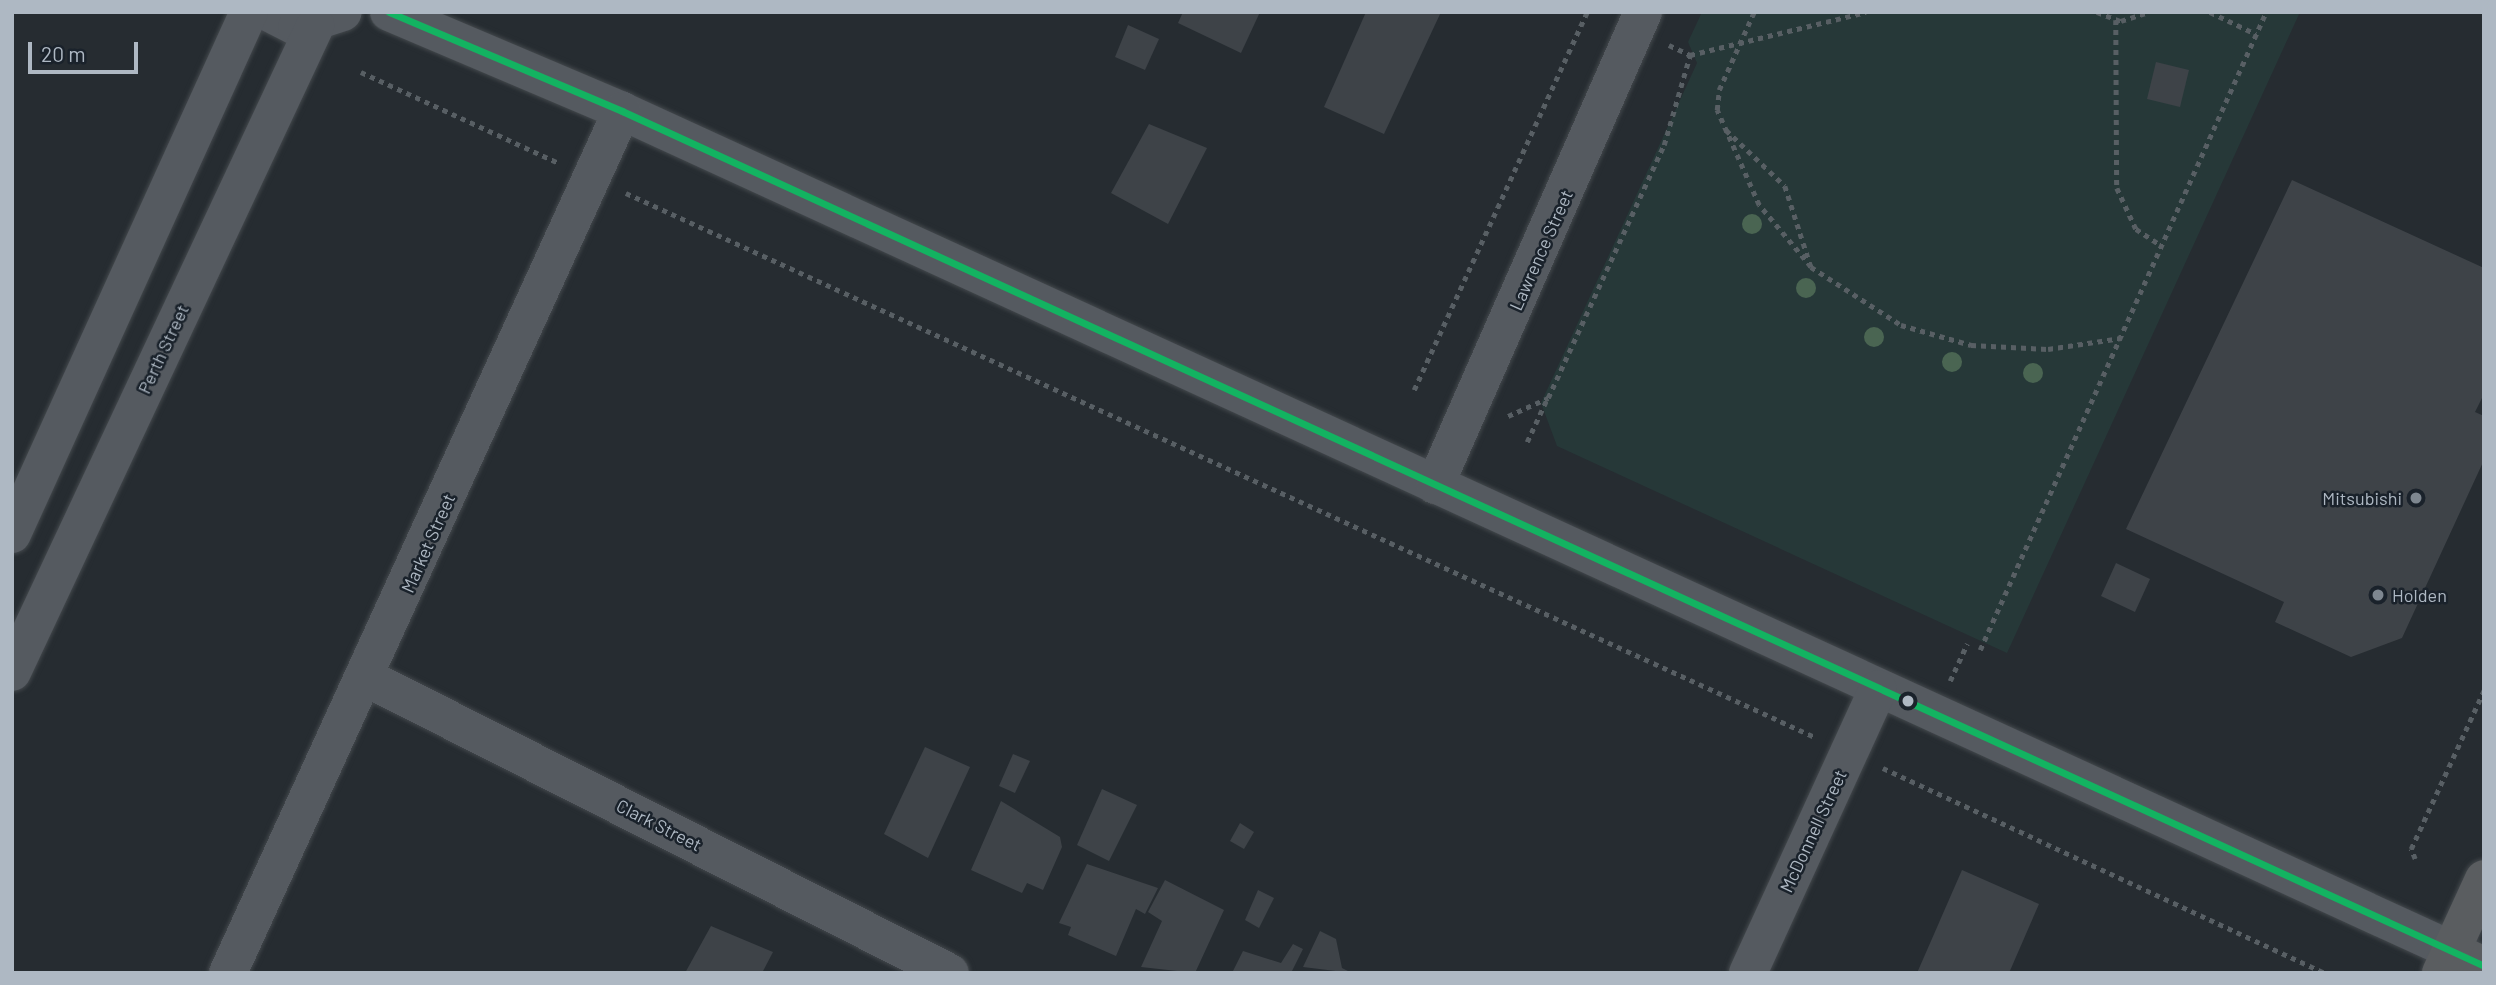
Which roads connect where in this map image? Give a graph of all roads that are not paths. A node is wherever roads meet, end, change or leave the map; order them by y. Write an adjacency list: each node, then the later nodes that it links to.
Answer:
1 (248, 12): 8 (street)
2 (268, 12): 4 (street)
3 (389, 12): 6 (street)
4 (329, 19): 9 (street, Perth Street)
5 (1650, 26): 7 (street, Lawrence Street)
6 (622, 111): 7 (street); 10 (street, Market Street)
7 (1436, 485): 11 (street)
8 (12, 534)
9 (12, 672)
10 (367, 678): 14 (street, Market Street); 15 (street, Clark Street)
11 (1878, 690): 13 (street); 16 (street, McDonnell Street)
12 (2484, 879): 13 (highway)
13 (2459, 963)
14 (228, 973)
15 (950, 973)
16 (1748, 973)

